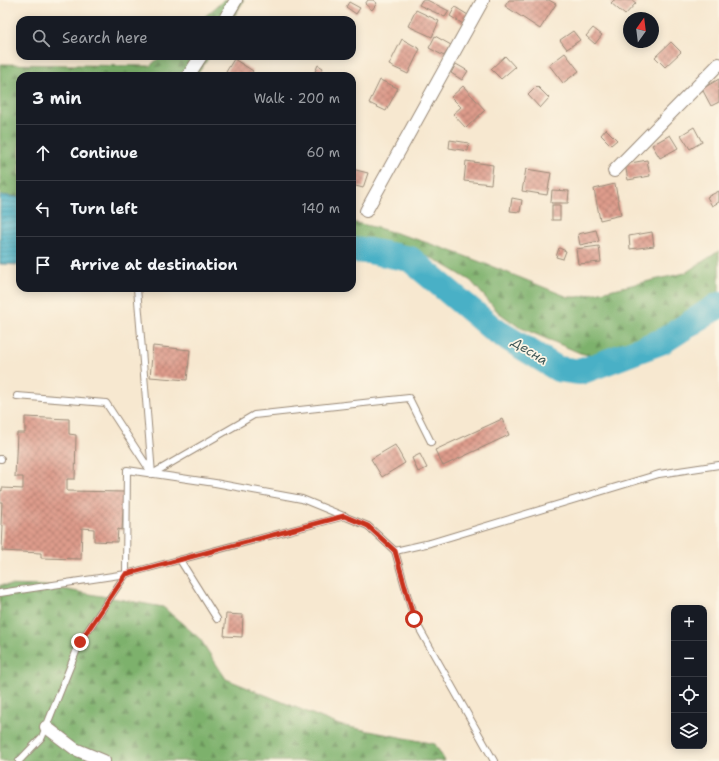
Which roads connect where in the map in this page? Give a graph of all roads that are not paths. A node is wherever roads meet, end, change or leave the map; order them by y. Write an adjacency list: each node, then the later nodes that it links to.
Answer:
1 (236, 0): 3 (street)
2 (483, 0): 8 (street)
3 (226, 16)
4 (198, 60): 6 (street)
5 (719, 64): 7 (street)
6 (190, 72)
7 (614, 171)
8 (366, 211)
9 (137, 292): 13 (lane)
10 (17, 396): 13 (lane)
11 (431, 442): 13 (lane)
12 (719, 465): 15 (lane)
13 (152, 474): 14 (lane); 17 (lane)
14 (344, 516): 15 (lane); 16 (lane)
15 (395, 551): 23 (lane)
16 (180, 560): 17 (lane); 19 (lane)
17 (126, 574): 18 (lane); 20 (lane)
18 (0, 593)
19 (217, 619)
20 (46, 727): 21 (lane); 22 (street)
21 (20, 761)
22 (104, 761)
23 (494, 761)

